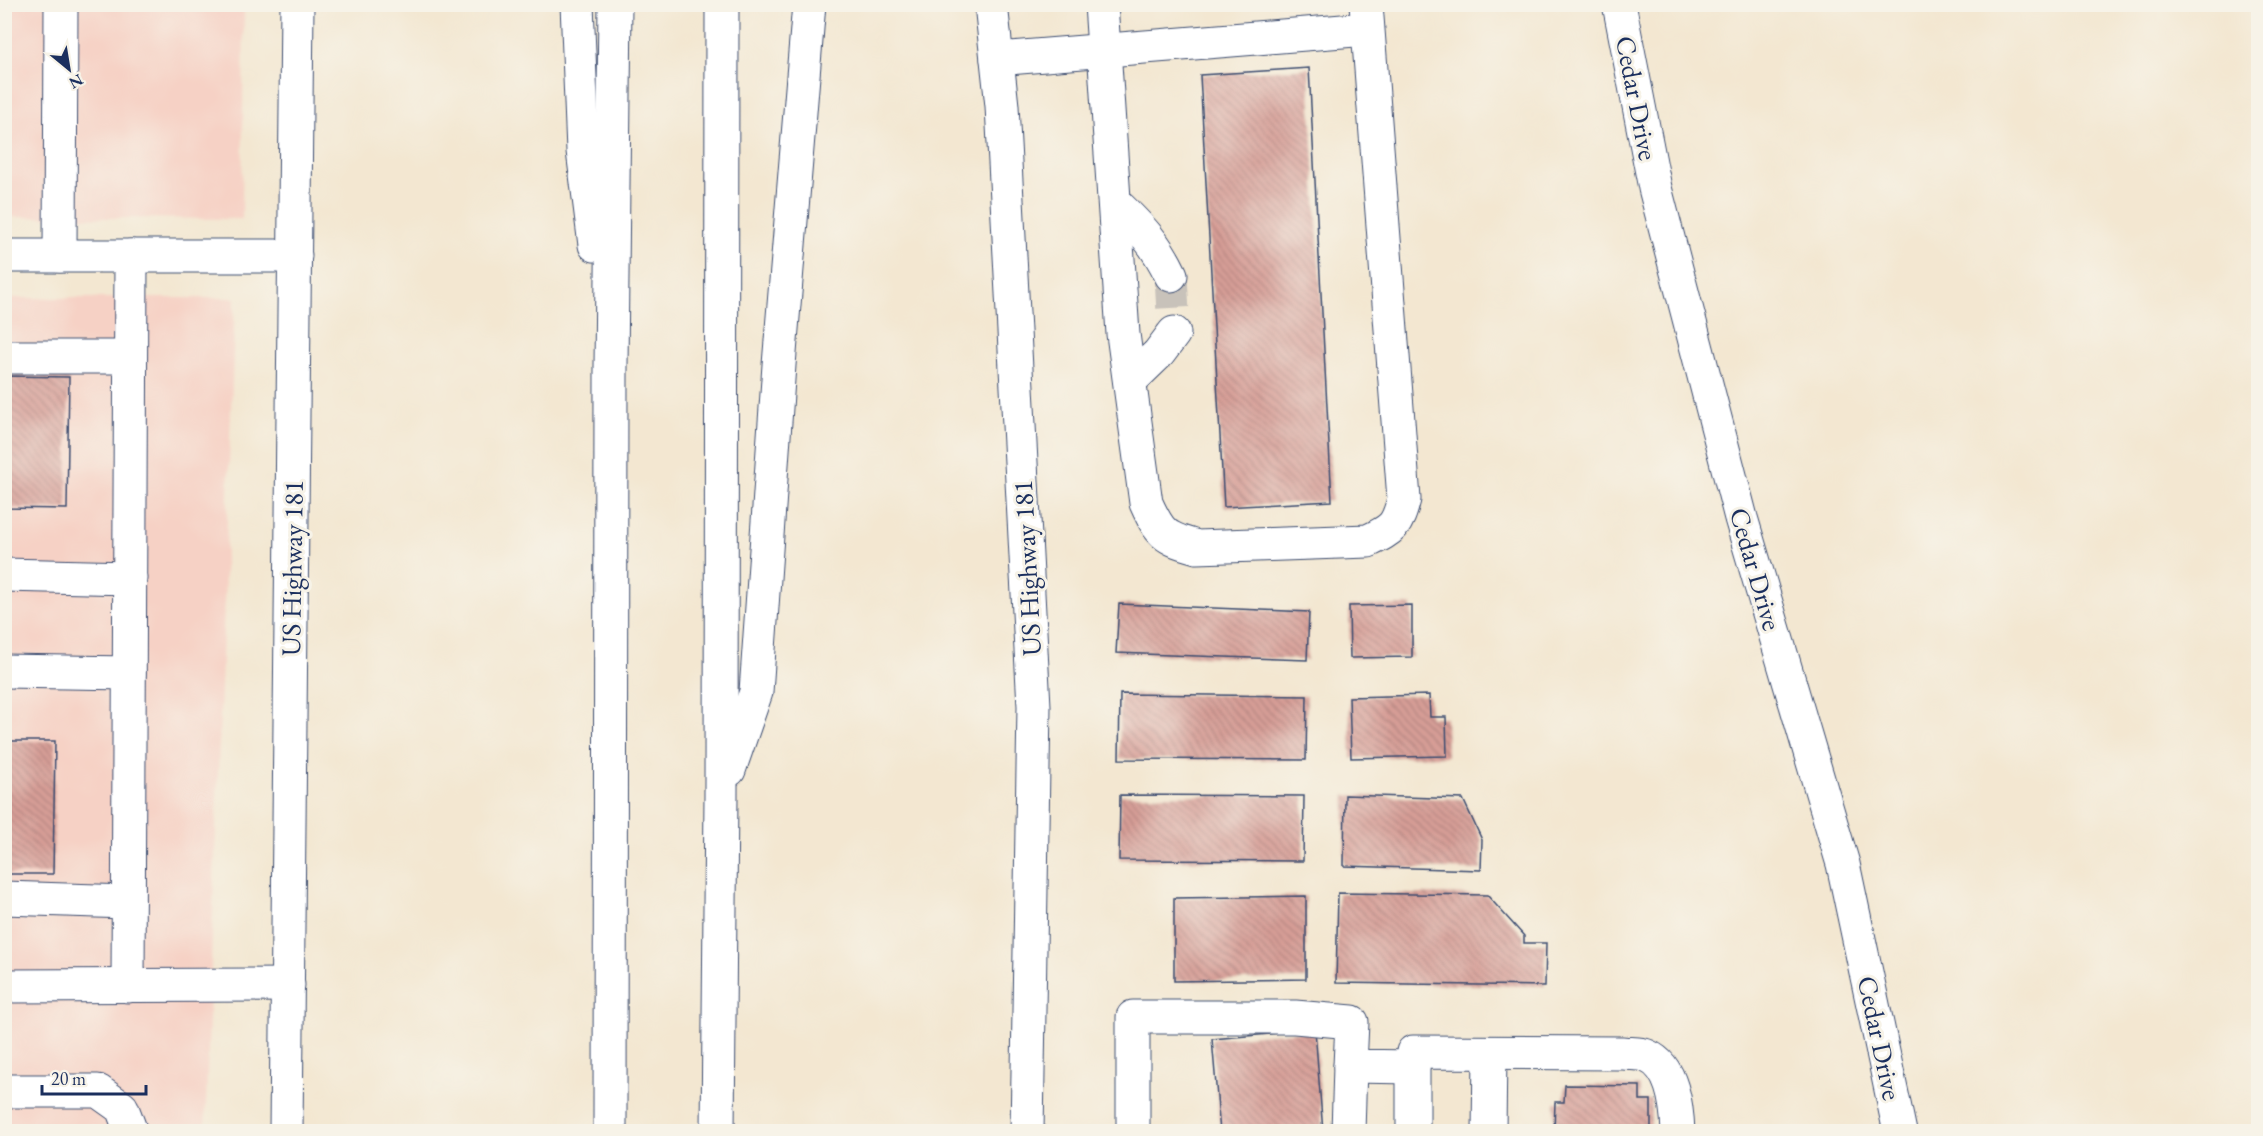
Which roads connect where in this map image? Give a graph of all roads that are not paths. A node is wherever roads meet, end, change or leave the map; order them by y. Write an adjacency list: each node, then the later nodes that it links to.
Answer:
1 (61, 4): 15 (main road)
2 (297, 4): 17 (main road, US Highway 181)
3 (577, 4): 22 (main road)
4 (615, 4): 22 (main road)
5 (722, 4): 28 (main road)
6 (809, 4): 28 (main road)
7 (991, 4): 12 (main road, US Highway 181)
8 (1101, 4): 11 (main road)
9 (1619, 4): 48 (main road, Cedar Drive)
10 (1366, 16): 11 (main road); 23 (main road)
11 (1104, 50): 12 (main road); 13 (main road)
12 (997, 59): 42 (main road, US Highway 181)
13 (1114, 203): 18 (main road); 23 (main road)
14 (4, 256): 15 (main road)
15 (60, 256): 16 (main road)
16 (131, 256): 17 (main road); 21 (main road)
17 (295, 256): 31 (main road, US Highway 181)
18 (1171, 275)
19 (1174, 333): 23 (main road)
20 (4, 357): 21 (main road)
21 (130, 357): 25 (main road)
22 (611, 367): 40 (main road)
23 (1130, 381)
24 (4, 575): 25 (main road)
25 (130, 578): 27 (main road)
26 (4, 671): 27 (main road)
27 (129, 673): 30 (main road)
28 (721, 795): 41 (main road)
29 (4, 898): 30 (main road)
30 (128, 902): 33 (main road)
31 (288, 985): 33 (main road); 39 (main road, US Highway 181)
32 (4, 986): 33 (main road)
33 (128, 986)
34 (1490, 1053): 36 (main road); 46 (main road); 47 (main road)
35 (1350, 1066): 36 (main road); 43 (main road); 44 (main road)
36 (1413, 1067): 45 (main road)
37 (4, 1090): 38 (main road)
38 (130, 1131)
39 (286, 1131)
40 (610, 1131)
41 (718, 1131)
42 (1027, 1131)
43 (1133, 1131)
44 (1348, 1131)
45 (1413, 1131)
46 (1489, 1131)
47 (1678, 1131)
48 (1900, 1131)

